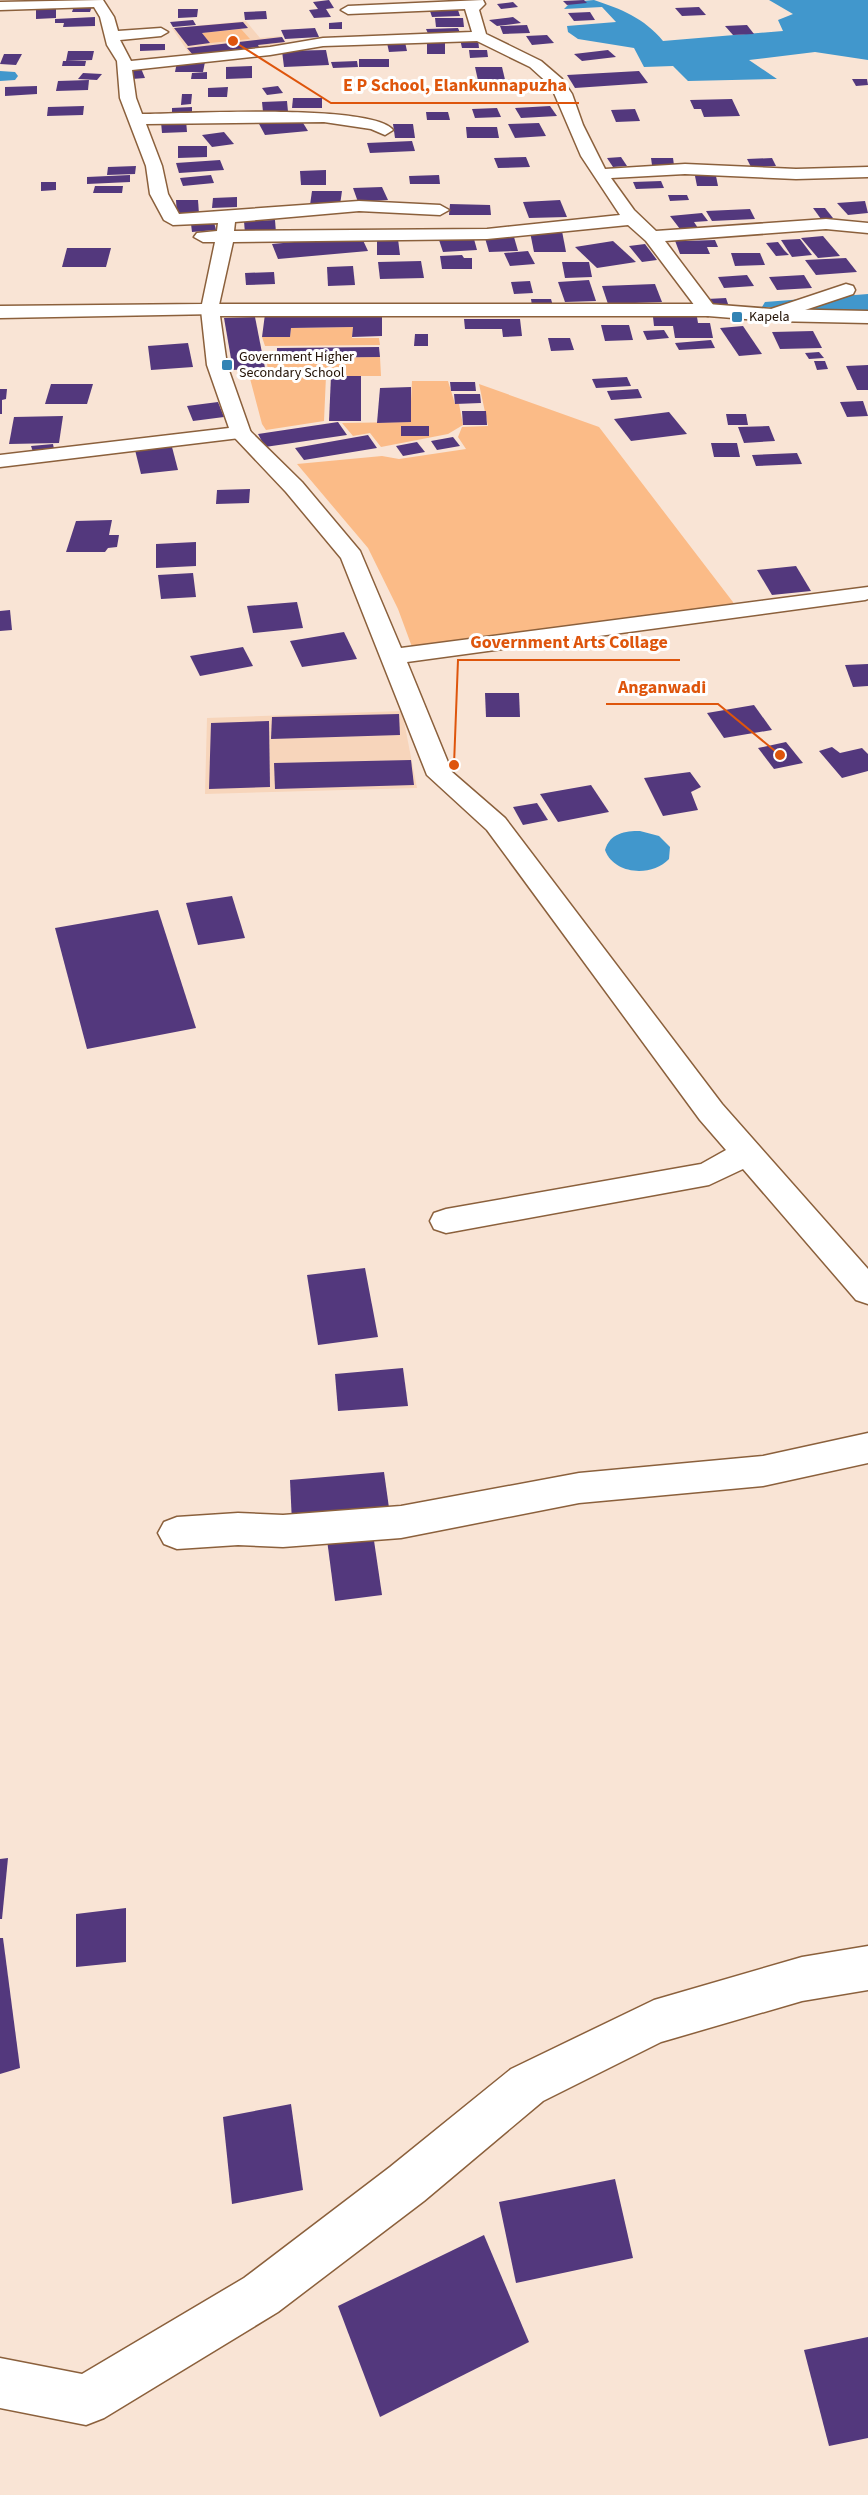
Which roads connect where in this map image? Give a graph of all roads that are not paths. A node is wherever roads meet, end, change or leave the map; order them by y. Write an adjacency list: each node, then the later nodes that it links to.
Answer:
1 (97, 2): 3 (street); 6 (street)
2 (477, 2): 4 (street); 7 (street)
3 (0, 6)
4 (348, 10)
5 (161, 32): 6 (street)
6 (112, 36): 8 (street)
7 (479, 36): 8 (street); 14 (street)
8 (124, 66): 9 (street)
9 (136, 119): 10 (street); 19 (street)
10 (336, 119): 11 (street); 12 (street)
11 (385, 130)
12 (346, 136)
13 (868, 172): 14 (street)
14 (601, 174): 18 (street)
15 (379, 207): 16 (street); 17 (street); 21 (street)
16 (440, 210)
17 (227, 217): 19 (street); 23 (street)
18 (632, 219): 21 (street); 22 (street)
19 (173, 220): 23 (street)
20 (868, 228): 22 (street)
21 (378, 233): 23 (street)
22 (652, 237): 26 (street)
23 (225, 238): 25 (street)
24 (846, 290): 28 (street)
25 (210, 310): 26 (street); 27 (street); 30 (street)
26 (708, 310): 28 (street)
27 (0, 312)
28 (772, 315): 29 (street)
29 (868, 317)
30 (241, 433): 31 (street); 33 (street)
31 (0, 461)
32 (865, 593): 33 (street)
33 (391, 657): 34 (street)
34 (747, 1153): 35 (street); 36 (street)
35 (446, 1221)
36 (868, 1291)
37 (868, 1449): 38 (street)
38 (177, 1533)
39 (868, 1968): 40 (street)
40 (0, 2384)

